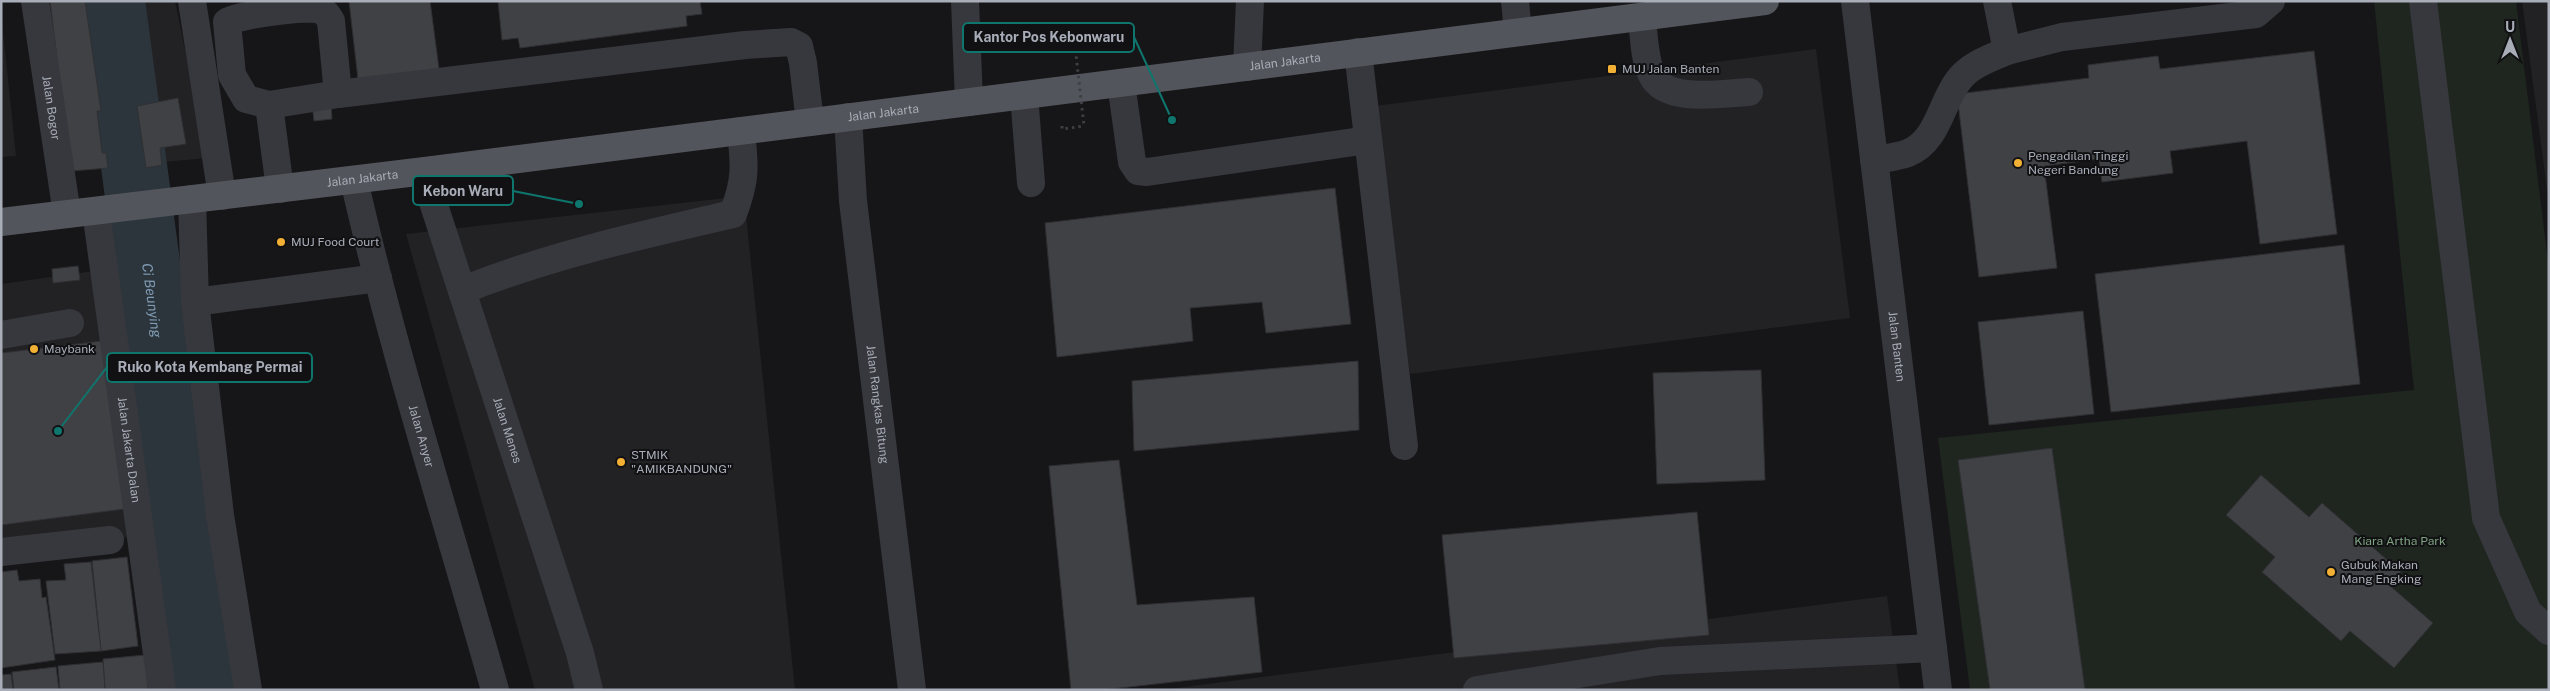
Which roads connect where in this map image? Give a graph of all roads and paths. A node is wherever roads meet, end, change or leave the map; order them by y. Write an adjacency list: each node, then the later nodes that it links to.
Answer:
1 (35, 1): 36 (street, Jalan Bogor)
2 (192, 1): 33 (street)
3 (965, 1): 21 (street)
4 (1250, 1): 16 (street)
5 (1514, 1): 12 (street)
6 (1765, 1): 11 (main road, Jalan Jakarta)
7 (1855, 1): 28 (street, Jalan Banten)
8 (1997, 1): 14 (street)
9 (2271, 1): 14 (street)
10 (2424, 1): 46 (street)
11 (1642, 18): 12 (main road, Jalan Jakarta); 18 (street)
12 (1518, 32): 15 (main road, Jalan Jakarta)
13 (1047, 48): 25 (path, bridge)
14 (2008, 51): 28 (street)
15 (1358, 52): 16 (main road, Jalan Jakarta); 27 (street)
16 (1247, 67): 17 (main road, Jalan Jakarta)
17 (1120, 83): 20 (main road, Jalan Jakarta); 27 (street)
18 (1749, 92)
19 (338, 94): 22 (street); 22 (street); 24 (street)
20 (1024, 95): 21 (main road, Jalan Jakarta); 31 (street)
21 (969, 102): 23 (main road, Jalan Jakarta)
22 (269, 105): 32 (street)
23 (848, 117): 24 (main road, Jalan Jakarta); 52 (street, Jalan Rangkas Bitung)
24 (810, 122): 26 (main road, Jalan Jakarta)
25 (1062, 123)
26 (741, 131): 29 (main road, Jalan Jakarta); 39 (street)
27 (1368, 140): 43 (street)
28 (1874, 160): 47 (street, Jalan Banten)
29 (425, 171): 30 (main road, Jalan Jakarta); 39 (street, Jalan Menes)
30 (354, 180): 32 (main road, Jalan Jakarta); 38 (street, Jalan Anyer)
31 (1031, 183)
32 (280, 189): 33 (main road, Jalan Jakarta)
33 (222, 196): 34 (main road, Jalan Jakarta)
34 (187, 200): 35 (main road, Jalan Jakarta); 40 (street)
35 (100, 210): 36 (main road, Jalan Jakarta); 48 (street, Jalan Jakarta Dalan)
36 (67, 214): 37 (main road, Jalan Jakarta)
37 (1, 222)
38 (378, 278): 40 (street); 50 (street, Jalan Anyer)
39 (463, 290): 51 (street, Jalan Menes)
40 (195, 302): 49 (street)
41 (70, 323): 42 (street)
42 (1, 335)
43 (1404, 446)
44 (110, 540): 45 (street)
45 (1, 552)
46 (2549, 630)
47 (1933, 648): 53 (street); 54 (street, Jalan Banten)
48 (162, 690)
49 (248, 690)
50 (496, 690)
51 (588, 690)
52 (912, 690)
53 (1477, 690)
54 (1938, 690)

